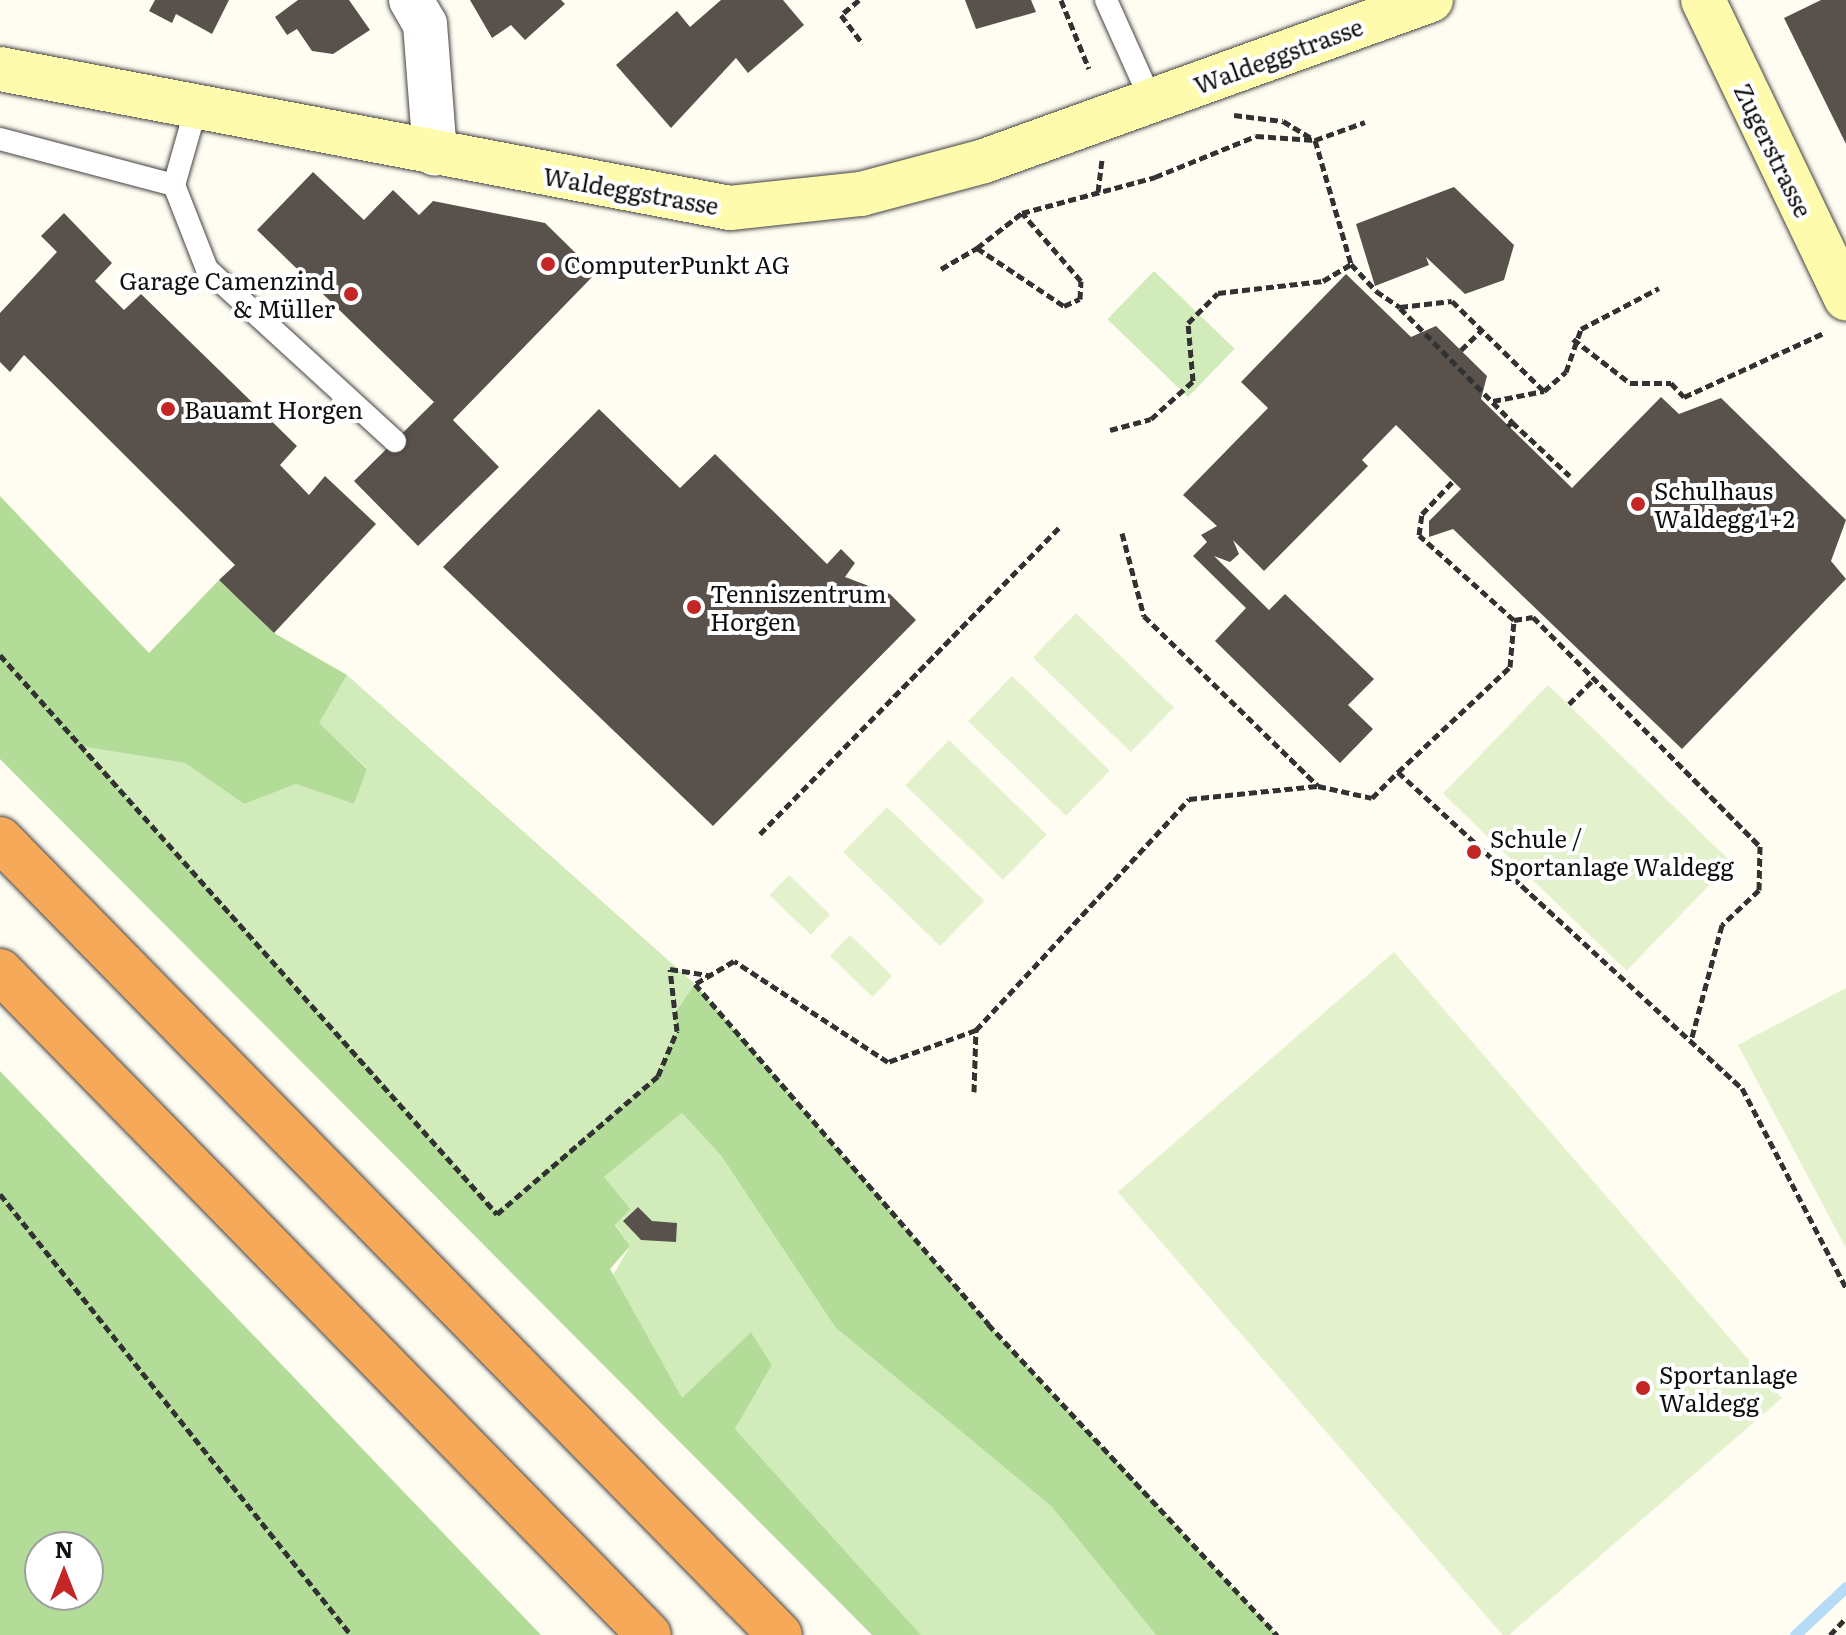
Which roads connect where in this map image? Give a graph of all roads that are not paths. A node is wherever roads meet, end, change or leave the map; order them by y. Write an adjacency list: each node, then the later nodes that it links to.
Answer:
1 (411, 0): 9 (street)
2 (1106, 0): 6 (lane)
3 (1431, 0): 6 (street, Waldeggstrasse)
4 (1703, 0): 11 (street, Zugerstrasse)
5 (0, 69): 7 (street, Waldeggstrasse)
6 (1151, 100): 9 (street, Waldeggstrasse)
7 (196, 108): 9 (street, Waldeggstrasse); 10 (lane)
8 (0, 139): 10 (lane)
9 (435, 154)
10 (174, 185): 12 (lane)
11 (1840, 313)
12 (395, 441)
13 (0, 839): 15 (highway)
14 (0, 971): 16 (highway)
15 (590, 1441): 17 (highway); 18 (highway)
16 (649, 1635)
17 (780, 1635)
18 (813, 1635)

